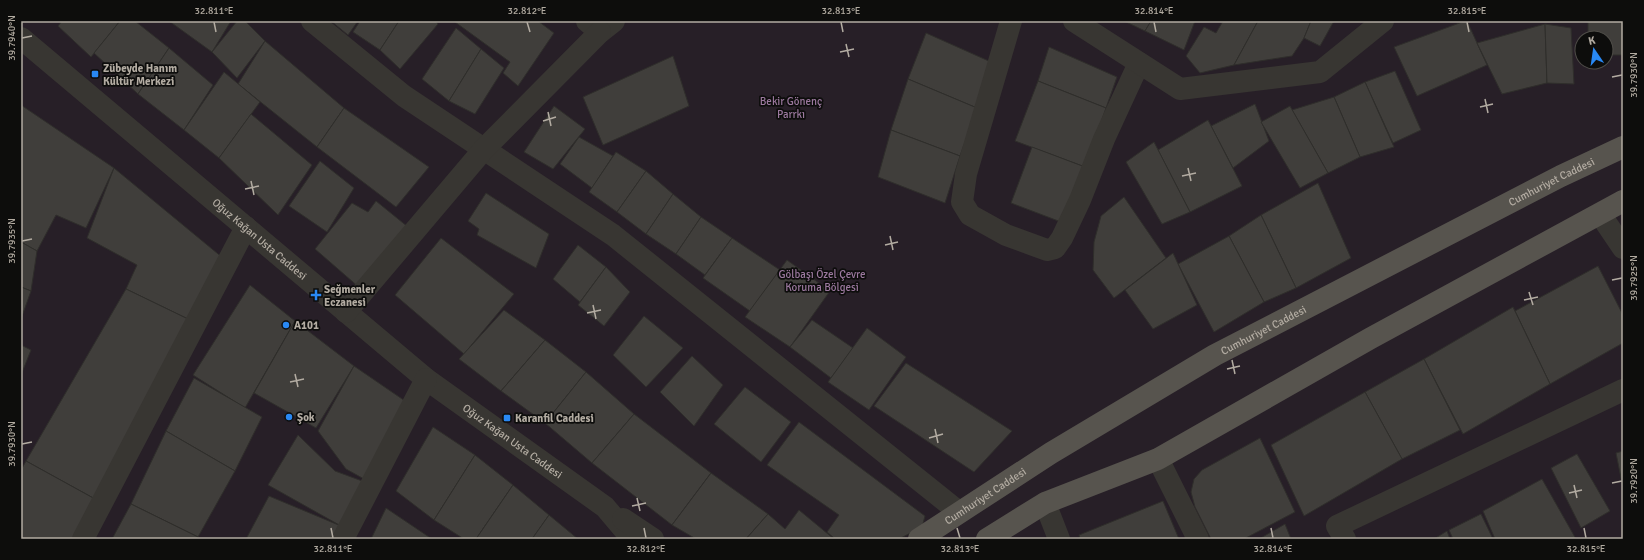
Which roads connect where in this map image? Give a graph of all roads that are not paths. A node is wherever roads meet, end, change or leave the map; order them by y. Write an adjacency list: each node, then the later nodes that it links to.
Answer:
1 (312, 21): 9 (street)
2 (1011, 21): 7 (street)
3 (1074, 21): 7 (street)
4 (1383, 21): 7 (street)
5 (600, 25): 9 (street)
6 (21, 38): 12 (street, Oğuz Kağan Usta Caddesi)
7 (1139, 63)
8 (1623, 147): 20 (main road, Cumhuriyet Caddesi)
9 (484, 149): 14 (street); 20 (street)
10 (1623, 202): 11 (main road)
11 (1600, 214): 13 (street); 17 (main road)
12 (246, 227): 14 (street, Oğuz Kağan Usta Caddesi); 21 (street)
13 (1623, 248)
14 (346, 312): 15 (street, Oğuz Kağan Usta Caddesi)
15 (426, 379): 19 (street, Oğuz Kağan Usta Caddesi); 22 (street)
16 (1623, 390): 29 (street)
17 (1158, 459): 18 (main road); 28 (street)
18 (1045, 503): 26 (main road); 27 (street)
19 (605, 508): 23 (street, Oğuz Kağan Usta Caddesi); 24 (street)
20 (959, 512): 25 (main road, Cumhuriyet Caddesi)
21 (83, 539)
22 (343, 539)
23 (632, 539)
24 (653, 539)
25 (919, 539)
26 (987, 539)
27 (1059, 539)
28 (1198, 539)
29 (1345, 539)

